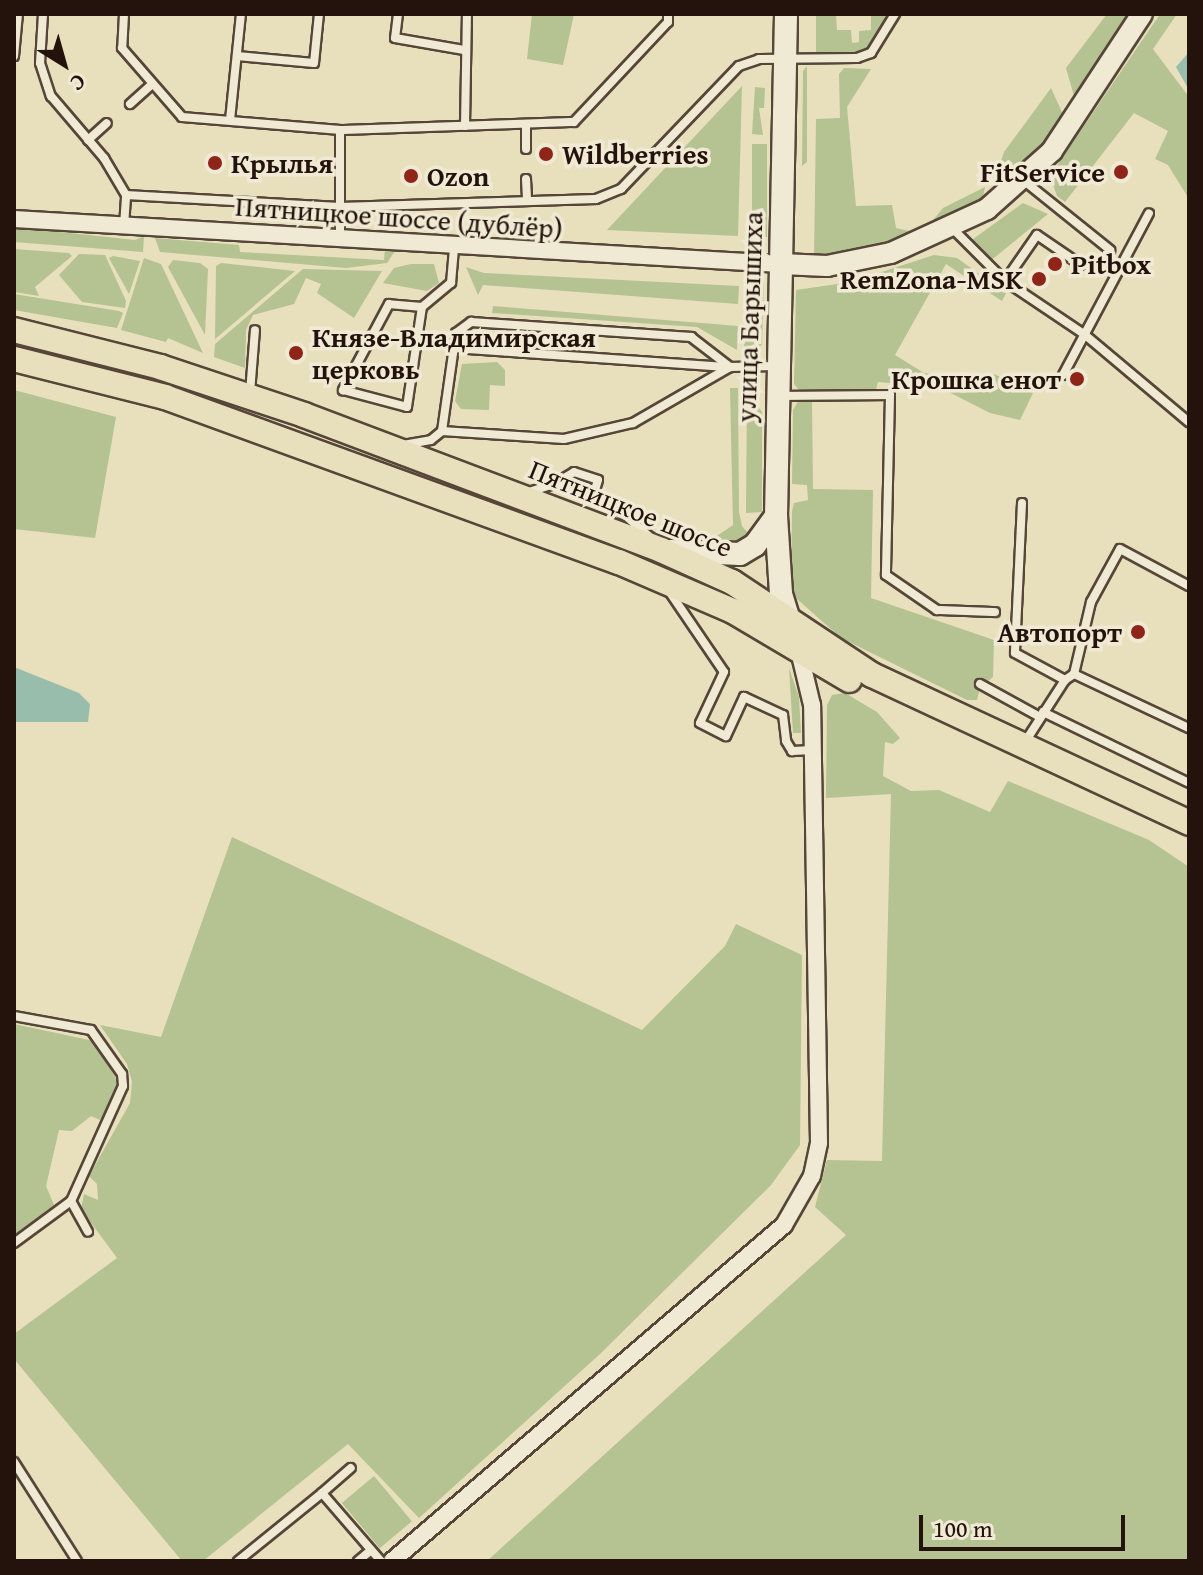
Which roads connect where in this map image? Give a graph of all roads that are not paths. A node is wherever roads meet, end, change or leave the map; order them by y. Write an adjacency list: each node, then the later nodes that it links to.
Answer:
1 (18, 14): 13 (lane)
2 (43, 14): 23 (lane)
3 (124, 14): 16 (lane)
4 (241, 14): 14 (lane)
5 (319, 14): 14 (lane)
6 (398, 14): 12 (lane)
7 (467, 14): 12 (lane)
8 (668, 14): 20 (lane)
9 (786, 14): 15 (main road, улица Барышиха)
10 (895, 14): 15 (lane)
11 (1142, 14): 26 (street)
12 (464, 50): 21 (lane)
13 (14, 56)
14 (237, 56): 18 (lane)
15 (787, 58): 28 (lane); 37 (main road, улица Барышиха)
16 (152, 84): 17 (lane); 18 (lane)
17 (130, 104)
18 (230, 120): 22 (lane)
19 (107, 123): 23 (lane)
20 (526, 124): 21 (lane); 24 (lane)
21 (465, 126): 22 (lane)
22 (340, 130): 29 (lane)
23 (88, 140): 27 (lane)
24 (526, 149)
25 (526, 179): 28 (lane)
26 (1023, 180): 33 (street); 36 (lane)
27 (126, 195): 29 (lane); 32 (lane)
28 (527, 201): 29 (lane)
29 (340, 207): 34 (lane)
30 (1149, 213): 43 (lane)
31 (14, 219): 32 (street, Пятницкое шоссе (дублёр))
32 (124, 226): 34 (street, Пятницкое шоссе (дублёр))
33 (952, 228): 37 (street); 39 (lane)
34 (340, 239): 35 (street, Пятницкое шоссе (дублёр))
35 (454, 247): 37 (street, Пятницкое шоссе (дублёр)); 40 (lane)
36 (1110, 250)
37 (781, 264): 46 (main road, улица Барышиха)
38 (1081, 265): 39 (lane)
39 (1005, 281): 43 (lane)
40 (422, 307): 40 (lane)
41 (14, 330): 50 (main road, Пятницкое шоссе)
42 (255, 330): 50 (lane)
43 (1084, 334): 48 (lane); 51 (lane)
44 (454, 348): 47 (lane); 47 (lane); 52 (lane)
45 (14, 361): 60 (main road, Пятницкое шоссе)
46 (776, 366): 47 (lane); 49 (main road, улица Барышиха)
47 (730, 367): 52 (lane)
48 (1063, 375)
49 (775, 396): 58 (main road, улица Барышиха); 64 (lane)
50 (250, 397): 53 (main road, Пятницкое шоссе)
51 (1189, 422)
52 (442, 431): 53 (lane)
53 (394, 447): 55 (main road, Пятницкое шоссе)
54 (556, 483): 55 (lane); 56 (lane); 56 (lane)
55 (520, 495): 59 (main road, Пятницкое шоссе)
56 (593, 496): 59 (lane)
57 (1022, 503): 67 (lane)
58 (776, 516): 59 (main road); 62 (main road, улица Барышиха)
59 (661, 550): 62 (main road, Пятницкое шоссе)
60 (650, 574): 63 (main road, Пятницкое шоссе); 72 (lane)
61 (1189, 586): 66 (lane)
62 (781, 608): 63 (main road); 65 (main road, улица Барышиха); 71 (main road, Пятницкое шоссе)
63 (733, 611): 65 (main road, Пятницкое шоссе)
64 (995, 612)
65 (799, 651): 72 (street); 74 (main road, Пятницкое шоссе)
66 (1074, 674): 67 (lane); 70 (lane)
67 (1065, 680): 69 (lane)
68 (980, 684): 69 (lane)
69 (1042, 715): 71 (lane); 73 (lane)
70 (1189, 728)
71 (1022, 747): 74 (main road, Пятницкое шоссе)
72 (813, 750): 87 (street)
73 (1189, 783)
74 (1186, 825)
75 (14, 1016): 76 (lane)
76 (71, 1201): 77 (lane); 78 (lane)
77 (88, 1232)
78 (14, 1243)
79 (14, 1462): 83 (lane)
80 (351, 1468): 81 (lane)
81 (322, 1493): 82 (lane); 84 (lane)
82 (371, 1550): 85 (lane); 86 (lane)
83 (77, 1561)
84 (238, 1561)
85 (358, 1561)
86 (381, 1561)
87 (392, 1561)

